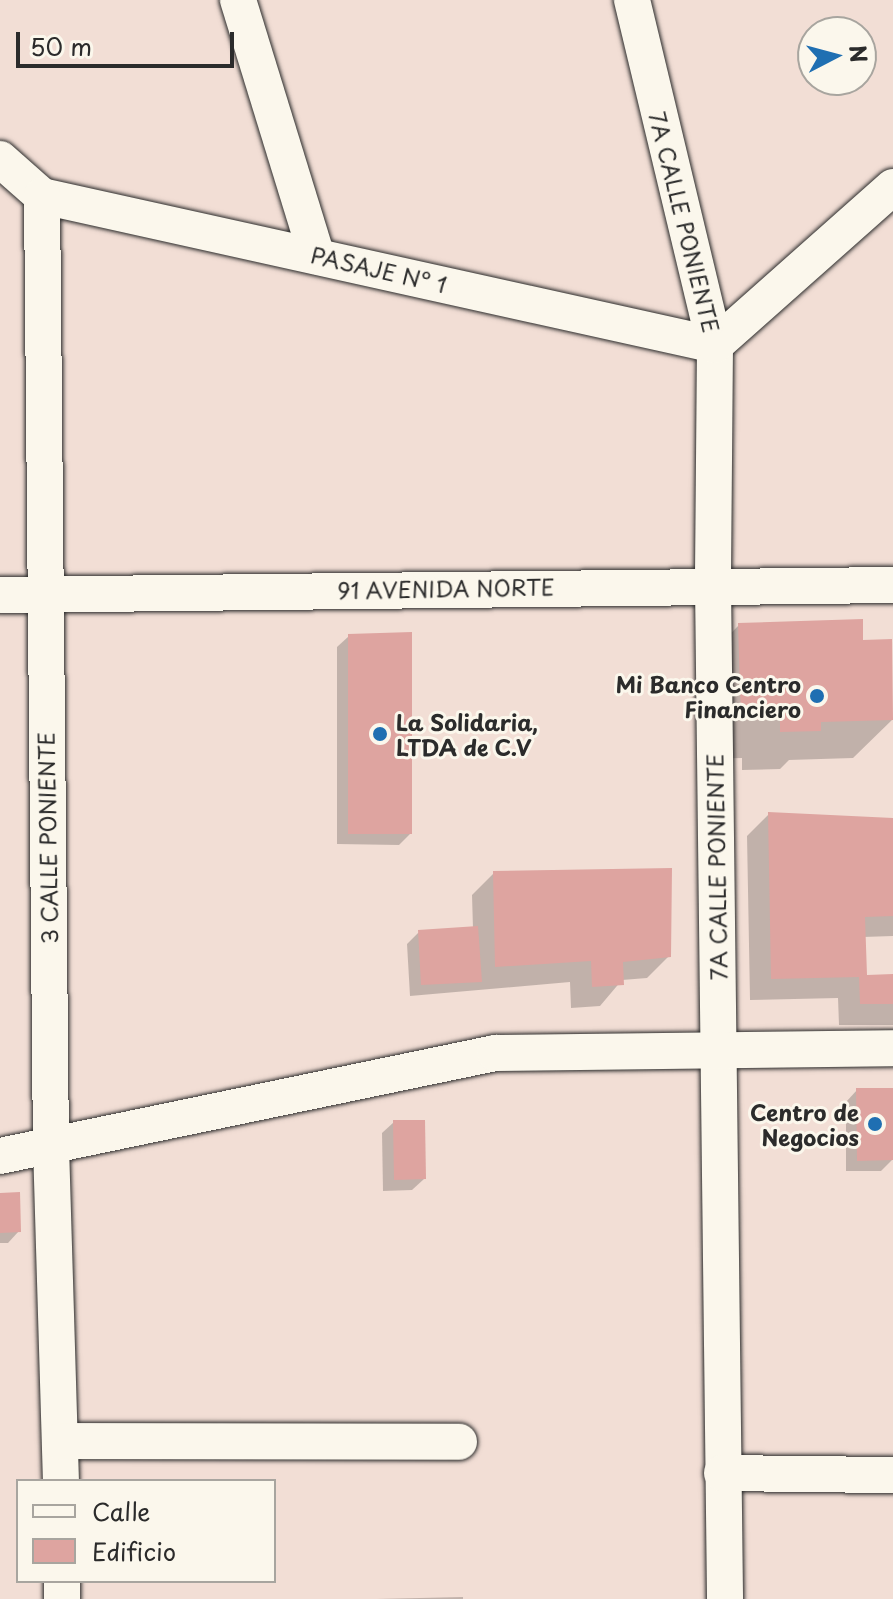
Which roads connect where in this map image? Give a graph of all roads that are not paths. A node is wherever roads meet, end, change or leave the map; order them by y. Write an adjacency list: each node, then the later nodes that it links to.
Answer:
1 (238, 0): 6 (street)
2 (632, 0): 7 (street, 7A CALLE PONIENTE)
3 (0, 159): 5 (street)
4 (893, 187): 7 (street)
5 (42, 196): 6 (street, PASAJE N° 1); 10 (street, 3 CALLE PONIENTE)
6 (317, 256): 7 (street, PASAJE N° 1)
7 (715, 345): 8 (street, 7A CALLE PONIENTE)
8 (713, 585): 9 (street, 91 AVENIDA NORTE); 10 (street, 91 AVENIDA NORTE); 12 (street, 7A CALLE PONIENTE)
9 (893, 585)
10 (45, 594): 11 (street, 91 AVENIDA NORTE); 14 (street, 3 CALLE PONIENTE)
11 (0, 595)
12 (718, 1048): 13 (street); 14 (street); 18 (street, 7A CALLE PONIENTE)
13 (893, 1048)
14 (51, 1146): 15 (street); 16 (street, 3 CALLE PONIENTE)
15 (0, 1156)
16 (60, 1441): 17 (street); 20 (street, 3 CALLE PONIENTE)
17 (459, 1442)
18 (722, 1473): 19 (street); 21 (street, 7A CALLE PONIENTE)
19 (893, 1475)
20 (61, 1479)
21 (725, 1599)

